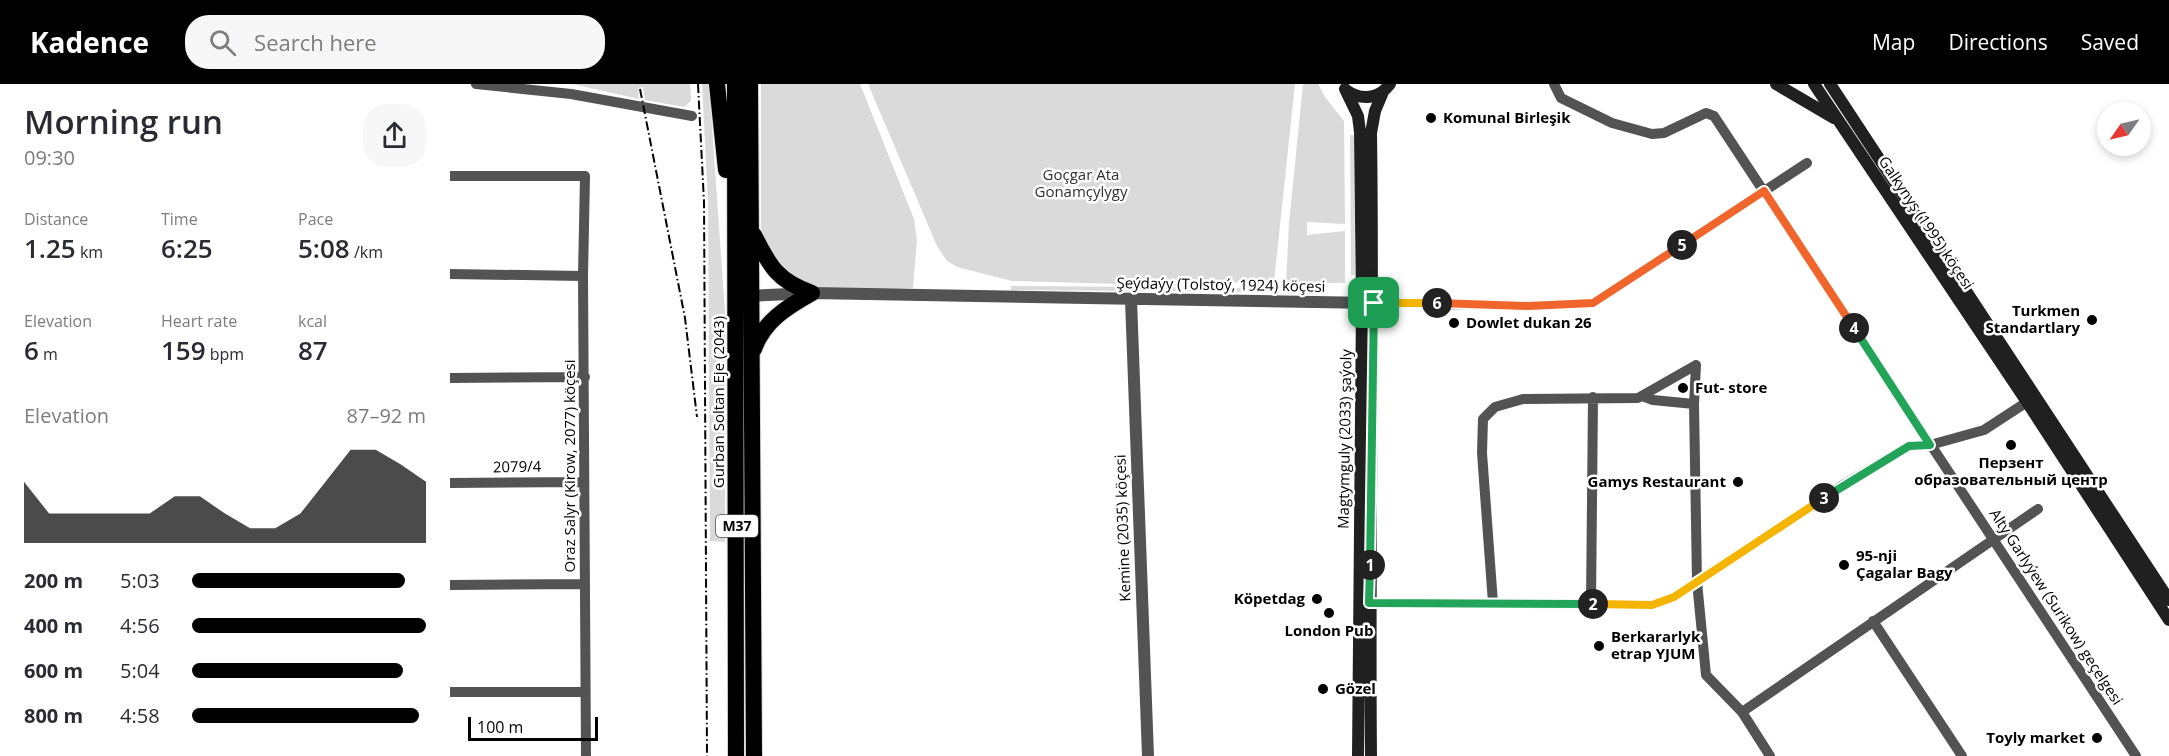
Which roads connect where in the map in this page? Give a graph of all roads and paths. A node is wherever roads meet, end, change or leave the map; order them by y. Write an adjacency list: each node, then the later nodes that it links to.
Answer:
1 (476, 84): 13 (street)
2 (717, 84): 19 (highway)
3 (735, 84): 19 (highway, Gurban Soltan Eje (2043) / M37)
4 (750, 84): 18 (highway, Gurban Soltan Eje (2043) / M37)
5 (1554, 84): 17 (street, Alty Garlyýew (Surikow) geçelgesi)
6 (1776, 84): 14 (main road)
7 (1814, 84): 14 (main road, Galkynyş (1995) köçesi)
8 (1830, 84): 12 (main road, Galkynyş (1995) köçesi)
9 (1844, 84): 12 (main road)
10 (1389, 86): 11 (main road); 25 (main road, Magtymguly (2033) şaýoly)
11 (1343, 87): 25 (main road, Magtymguly (2033) şaýoly)
12 (1839, 97): 41 (main road, Galkynyş (1995) köçesi)
13 (692, 116)
14 (1840, 121): 31 (main road, Galkynyş (1995) köçesi)
15 (1808, 163): 17 (street, Şeýdaýy (Tolstoý, 1924) köçesi)
16 (450, 176): 21 (street, Oraz Salyr (Kirow, 2077) köçesi)
17 (1764, 191): 25 (street, Şeýdaýy (Tolstoý, 1924) köçesi); 33 (street, Alty Garlyýew (Surikow) geçelgesi)
18 (751, 230): 22 (highway, Gurban Soltan Eje (2043)); 23 (highway, Gurban Soltan Eje (2043) / M37)
19 (736, 264): 23 (highway, Gurban Soltan Eje (2043) / M37)
20 (450, 274): 21 (street)
21 (583, 276): 27 (street, Oraz Salyr (Kirow, 2077) köçesi)
22 (812, 294): 23 (street, Şeýdaýy (Tolstoý, 1924) köçesi); 24 (street, Şeýdaýy (Tolstoý, 1924) köçesi); 26 (highway)
23 (745, 296): 26 (highway, Gurban Soltan Eje (2043) / M37); 51 (highway, Gurban Soltan Eje (2043) / M37)
24 (1131, 300): 25 (street, Şeýdaýy (Tolstoý, 1924) köçesi); 53 (street, Kemine (2035) köçesi)
25 (1368, 303): 42 (main road, Magtymguly (2033) şaýoly); 54 (main road, Magtymguly (2033) şaýoly)
26 (751, 356): 52 (highway, Gurban Soltan Eje (2043) / M37)
27 (585, 377): 28 (street); 34 (street, Oraz Salyr (Kirow, 2077) köçesi)
28 (450, 378)
29 (1642, 396): 30 (street); 32 (street); 32 (street)
30 (1593, 397): 43 (street); 44 (street)
31 (2027, 402): 33 (street); 45 (main road, Galkynyş (1995) köçesi)
32 (1694, 404): 38 (street)
33 (1930, 445): 37 (street, Alty Garlyýew (Surikow) geçelgesi); 38 (street)
34 (584, 482): 35 (street, 2079/4 / 2079/4); 39 (street, Oraz Salyr (Kirow, 2077) köçesi)
35 (450, 483)
36 (2038, 509): 37 (street)
37 (1994, 540): 46 (street); 58 (street, Alty Garlyýew (Surikow) geçelgesi)
38 (1696, 582): 44 (street); 49 (street)
39 (585, 584): 40 (street); 48 (street, Oraz Salyr (Kirow, 2077) köçesi)
40 (450, 585)
41 (2169, 600)
42 (1369, 603): 43 (street); 55 (main road, Magtymguly (2033) şaýoly)
43 (1492, 603): 44 (street)
44 (1592, 604)
45 (2169, 620)
46 (1873, 621): 49 (street); 57 (street)
47 (450, 692): 48 (street)
48 (585, 692): 50 (street, Oraz Salyr (Kirow, 2077) köçesi)
49 (1742, 712): 56 (street)
50 (586, 756)
51 (736, 756)
52 (754, 756)
53 (1148, 756)
54 (1358, 756)
55 (1371, 756)
56 (1770, 756)
57 (1962, 756)
58 (2136, 756)

